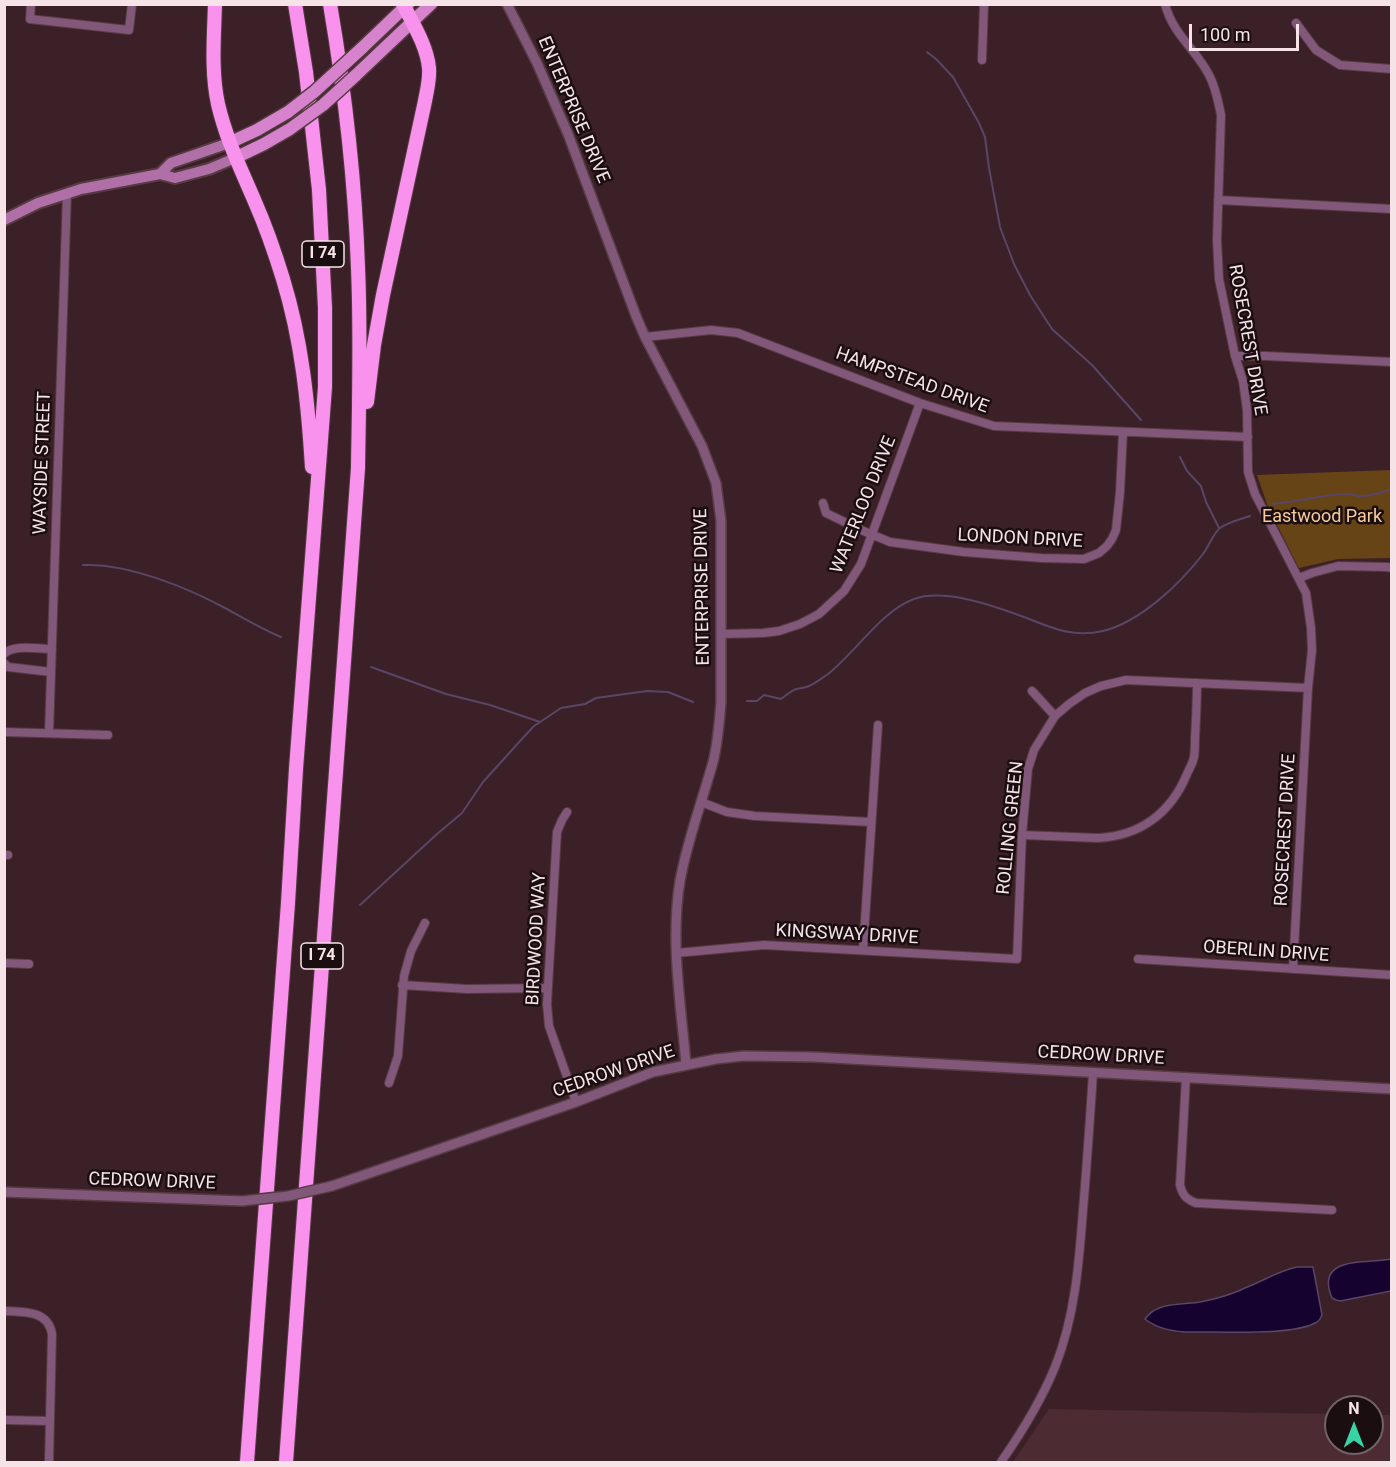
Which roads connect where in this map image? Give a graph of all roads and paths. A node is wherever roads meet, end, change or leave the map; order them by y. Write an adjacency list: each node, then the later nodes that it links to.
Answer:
1 (31, 4): 2 (street)
2 (132, 4)
3 (215, 4): 15 (highway)
4 (295, 4): 30 (highway, I 74)
5 (330, 4): 28 (highway, I 74)
6 (430, 4): 11 (main road)
7 (507, 4): 22 (street, ENTERPRISE DRIVE)
8 (984, 4): 13 (street)
9 (1166, 4): 19 (street, ROSECREST DRIVE)
10 (405, 5): 11 (highway); 15 (main road, bridge)
11 (412, 23): 16 (main road, bridge); 28 (highway)
12 (1296, 23): 14 (street)
13 (982, 60)
14 (1392, 69)
15 (229, 143): 16 (highway); 17 (main road)
16 (235, 158): 17 (main road); 30 (highway)
17 (160, 174): 18 (main road)
18 (67, 193): 21 (main road); 35 (street, WAYSIDE STREET)
19 (1218, 200): 20 (street); 23 (street, ROSECREST DRIVE)
20 (1392, 209)
21 (4, 220)
22 (645, 337): 25 (street, HAMPSTEAD DRIVE); 34 (street, ENTERPRISE DRIVE)
23 (1235, 356): 24 (street); 27 (street, ROSECREST DRIVE)
24 (1392, 362)
25 (920, 403): 26 (street, HAMPSTEAD DRIVE); 31 (street, WATERLOO DRIVE)
26 (1123, 432): 27 (street, HAMPSTEAD DRIVE); 31 (street, LONDON DRIVE)
27 (1248, 437): 33 (street, ROSECREST DRIVE)
28 (358, 468): 75 (highway, I 74)
29 (823, 503): 31 (street, LONDON DRIVE)
30 (315, 505): 74 (highway, I 74)
31 (871, 534): 34 (street, WATERLOO DRIVE)
32 (1392, 568): 33 (street)
33 (1299, 578): 40 (street, ROSECREST DRIVE)
34 (721, 634): 47 (street, ENTERPRISE DRIVE)
35 (52, 650): 36 (street); 38 (street, WAYSIDE STREET)
36 (4, 654)
37 (4, 663): 38 (street)
38 (51, 672): 45 (street, WAYSIDE STREET)
39 (1197, 683): 40 (street, ROLLING GREEN); 42 (street, ROLLING GREEN); 50 (street)
40 (1308, 688): 58 (street, ROSECREST DRIVE)
41 (1032, 691): 42 (street)
42 (1055, 716): 50 (street, ROLLING GREEN)
43 (878, 724): 49 (street)
44 (4, 732): 45 (street)
45 (49, 733): 46 (street)
46 (108, 735)
47 (701, 802): 49 (street); 53 (street, ENTERPRISE DRIVE)
48 (567, 812): 61 (street, BIRDWOOD WAY)
49 (872, 822): 52 (street)
50 (1022, 835): 54 (street, ROLLING GREEN)
51 (425, 923): 60 (street)
52 (863, 950): 53 (street, KINGSWAY DRIVE); 54 (street, KINGSWAY DRIVE)
53 (676, 953): 62 (street, ENTERPRISE DRIVE)
54 (1017, 959)
55 (1138, 959): 58 (street, OBERLIN DRIVE)
56 (4, 963): 57 (street)
57 (29, 964)
58 (1293, 969): 59 (street, OBERLIN DRIVE)
59 (1392, 975)
60 (402, 985): 61 (street); 65 (street)
61 (548, 988): 67 (street, BIRDWOOD WAY)
62 (686, 1064): 63 (street, CEDROW DRIVE); 67 (street, CEDROW DRIVE)
63 (1093, 1072): 64 (street, CEDROW DRIVE); 76 (street)
64 (1186, 1077): 66 (street, CEDROW DRIVE); 69 (street)
65 (389, 1083)
66 (1392, 1089)
67 (576, 1102): 68 (street, CEDROW DRIVE, bridge)
68 (4, 1192)
69 (1332, 1210)
70 (4, 1311): 72 (street)
71 (4, 1420): 72 (street)
72 (50, 1421): 73 (street)
73 (49, 1462)
74 (248, 1462)
75 (286, 1462)
76 (1001, 1462)

